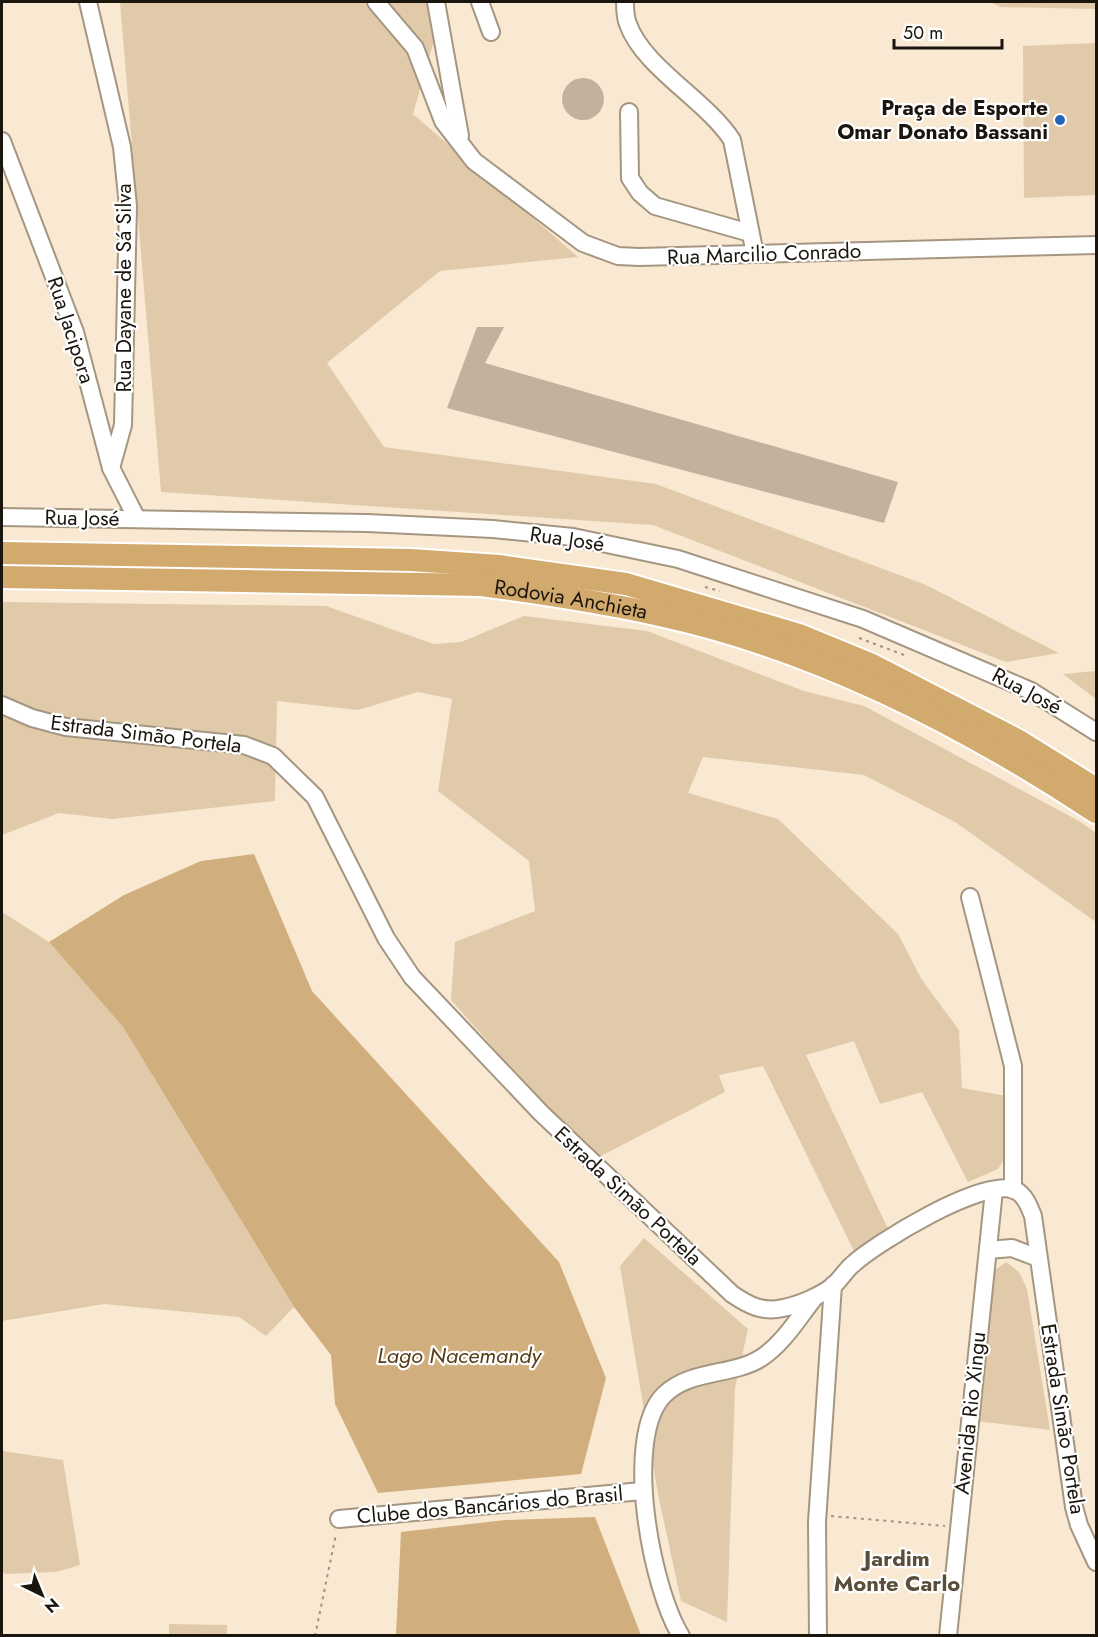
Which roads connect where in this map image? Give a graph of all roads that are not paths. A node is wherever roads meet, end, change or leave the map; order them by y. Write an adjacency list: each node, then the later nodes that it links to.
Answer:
1 (88, 2): 13 (street, Rua Dayane de Sá Silva)
2 (376, 2): 9 (street, Rua Marcilio Conrado)
3 (436, 2): 9 (street)
4 (480, 2): 6 (street)
5 (625, 2): 10 (street)
6 (491, 32)
7 (629, 112): 10 (street)
8 (2, 141): 13 (street, Rua Jacipora)
9 (466, 151): 12 (street, Rua Marcilio Conrado)
10 (750, 233): 12 (street)
11 (1096, 245): 12 (street, Rua Marcilio Conrado)
12 (755, 254)
13 (111, 468): 15 (street, Rua Jacipora)
14 (2, 517): 15 (street, Rua José)
15 (137, 519): 19 (street, Rua José)
16 (2, 553): 20 (highway, Rodovia Anchieta)
17 (2, 577): 21 (highway, Rodovia Anchieta)
18 (2, 705): 28 (street, Estrada Simão Portela)
19 (1096, 732)
20 (1096, 789)
21 (1096, 812)
22 (970, 897): 24 (street)
23 (994, 1190): 24 (street, Estrada Simão Portela); 25 (street, Avenida Rio Xingu); 27 (street, Estrada Simão Portela)
24 (1013, 1190): 26 (street, Estrada Simão Portela)
25 (988, 1250): 26 (street); 34 (street, Avenida Rio Xingu)
26 (1038, 1258): 31 (street, Estrada Simão Portela)
27 (833, 1285): 28 (street, Estrada Simão Portela); 33 (street)
28 (815, 1297): 29 (street)
29 (642, 1491): 30 (street, Clube dos Bancários do Brasil); 32 (street)
30 (339, 1519)
31 (1096, 1562)
32 (681, 1635)
33 (818, 1635)
34 (948, 1635)

